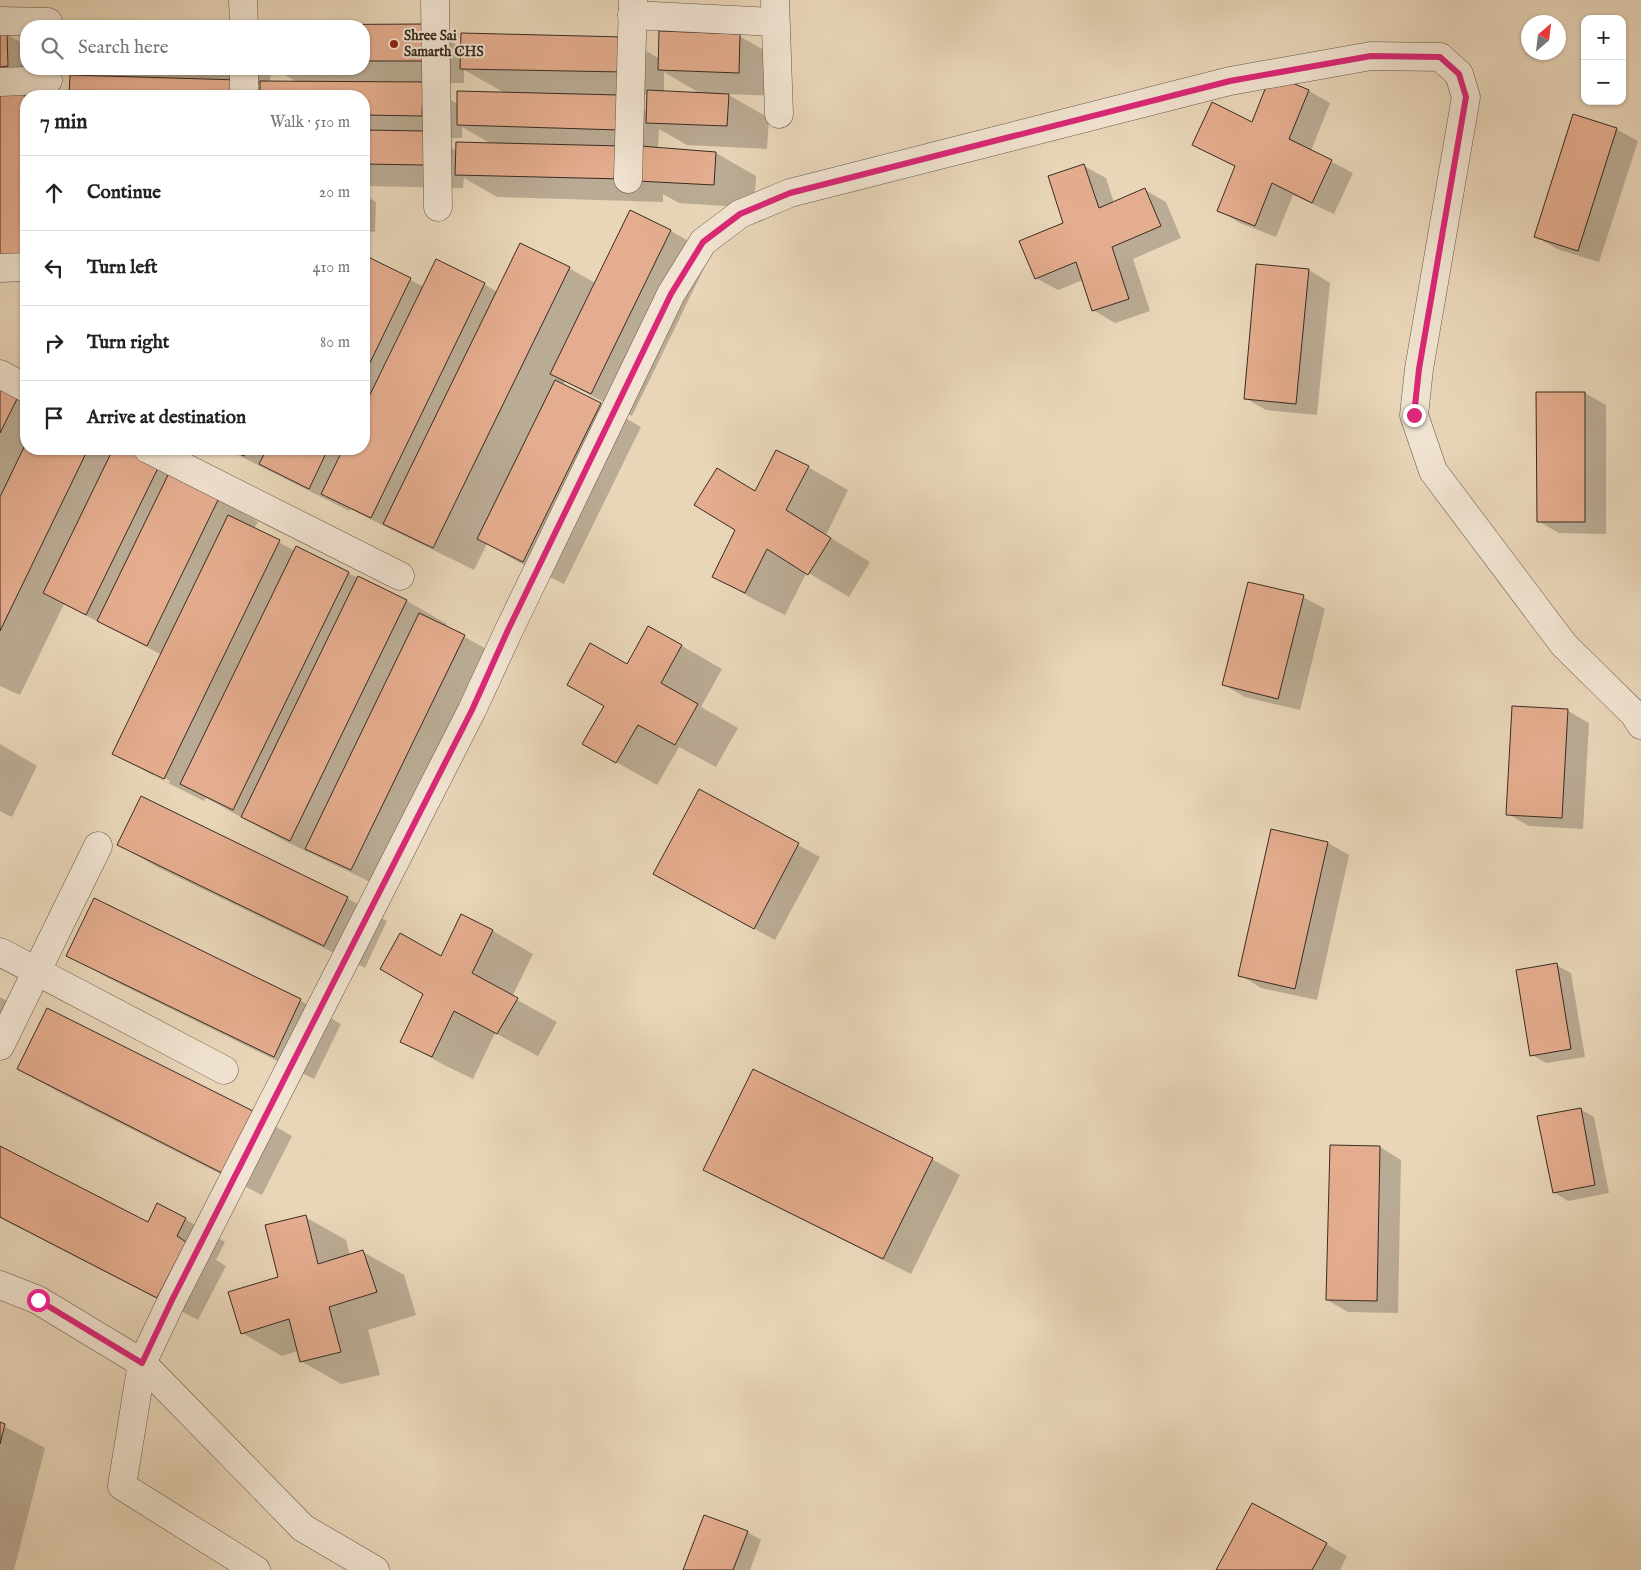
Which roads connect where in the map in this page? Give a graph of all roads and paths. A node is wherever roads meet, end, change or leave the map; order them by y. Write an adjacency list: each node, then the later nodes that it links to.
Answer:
1 (243, 0): 6 (street)
2 (435, 0): 14 (street)
3 (632, 7): 4 (street); 13 (street)
4 (775, 11): 12 (street)
5 (48, 16): 7 (street)
6 (244, 20)
7 (0, 21)
8 (244, 75): 11 (street)
9 (0, 82): 10 (street)
10 (48, 82)
11 (244, 90)
12 (778, 114)
13 (628, 179)
14 (438, 207)
15 (20, 267): 16 (street)
16 (0, 268)
17 (0, 374): 18 (street)
18 (20, 385)
19 (160, 455): 20 (street)
20 (400, 576)
21 (1641, 725): 28 (street)
22 (98, 846): 24 (street)
23 (0, 952): 24 (street)
24 (38, 971): 25 (street); 26 (street)
25 (0, 1046)
26 (224, 1070)
27 (0, 1285): 28 (street)
28 (142, 1363): 29 (street); 30 (street)
29 (256, 1570)
30 (375, 1570)

